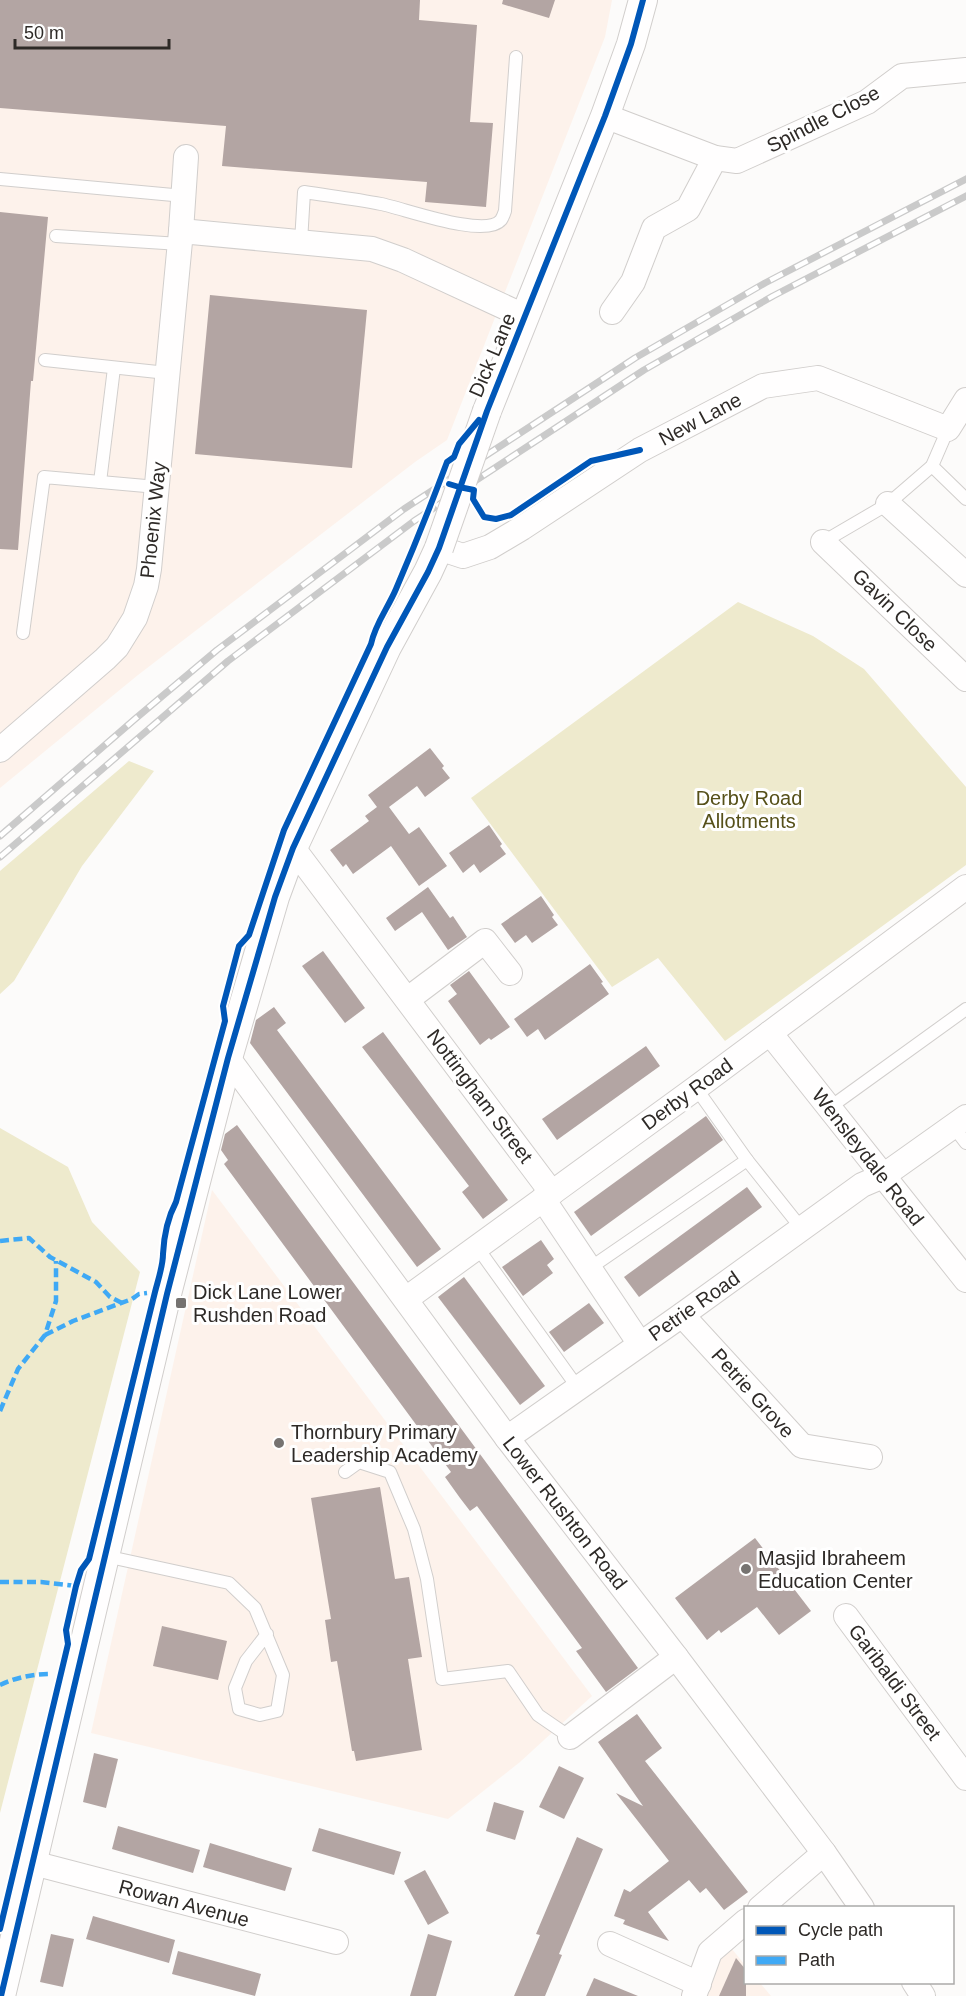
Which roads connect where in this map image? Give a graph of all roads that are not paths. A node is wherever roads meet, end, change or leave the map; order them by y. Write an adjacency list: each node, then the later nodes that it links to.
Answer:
1 (643, 0): 4 (street, Dick Lane)
2 (516, 57): 11 (lane)
3 (966, 70): 6 (street, Spindle Close)
4 (605, 116): 6 (street, Spindle Close); 13 (street, Dick Lane)
5 (186, 157): 8 (street, Phoenix Way)
6 (715, 158): 12 (street)
7 (0, 179): 8 (lane)
8 (184, 196): 10 (street, Phoenix Way)
9 (56, 236): 10 (lane)
10 (181, 238): 11 (street); 16 (street, Phoenix Way)
11 (301, 242): 13 (street)
12 (612, 312)
13 (526, 317): 25 (street, Dick Lane, bridge)
14 (45, 360): 15 (lane)
15 (114, 368): 16 (lane); 20 (lane)
16 (167, 373): 21 (street, Phoenix Way)
17 (966, 400): 18 (street)
18 (948, 429): 19 (lane); 25 (street, New Lane)
19 (932, 466): 22 (lane); 23 (lane)
20 (100, 482): 21 (lane); 27 (lane)
21 (157, 487): 29 (street, Phoenix Way)
22 (966, 499)
23 (888, 504): 24 (lane); 26 (street)
24 (823, 542): 28 (street, Gavin Close)
25 (439, 548): 30 (street, Dick Lane)
26 (966, 575)
27 (23, 633)
28 (966, 679)
29 (0, 750)
30 (293, 848): 33 (street, Nottingham Street); 36 (street, Dick Lane)
31 (966, 887): 35 (street, Derby Road)
32 (510, 973): 33 (street)
33 (408, 999): 42 (street, Nottingham Street)
34 (966, 1009): 38 (lane)
35 (770, 1033): 37 (street, Derby Road); 38 (street, Wensleydale Road)
36 (228, 1058): 47 (street, Lower Rushton Road); 54 (street, Dick Lane)
37 (696, 1088): 40 (lane); 42 (street, Derby Road)
38 (829, 1108): 41 (street, Wensleydale Road)
39 (962, 1128): 41 (street, Petrie Road)
40 (747, 1160): 43 (lane); 45 (lane)
41 (883, 1176): 43 (street, Petrie Road); 46 (street, Wensleydale Road)
42 (547, 1196): 44 (street, Derby Road); 45 (street)
43 (802, 1229): 48 (street, Petrie Road)
44 (477, 1247): 47 (street, Derby Road); 50 (lane)
45 (590, 1268): 49 (street)
46 (966, 1280)
47 (406, 1299): 51 (street, Lower Rushton Road)
48 (682, 1315): 49 (street, Petrie Road); 52 (street, Petrie Grove)
49 (640, 1344): 50 (street, Petrie Road)
50 (578, 1388): 51 (street, Petrie Road)
51 (507, 1438): 57 (street, Lower Rushton Road)
52 (870, 1457)
53 (345, 1472): 58 (lane)
54 (105, 1556): 56 (lane); 61 (street, Dick Lane)
55 (846, 1616): 59 (street, Garibaldi Street)
56 (267, 1634): 56 (lane)
57 (676, 1657): 58 (street); 60 (street, Lower Rushton Road)
58 (570, 1737)
59 (966, 1778)
60 (824, 1853): 62 (street); 63 (street, Lower Rushton Road)
61 (33, 1863): 65 (street, Rowan Avenue); 68 (street, Dick Lane)
62 (762, 1906)
63 (861, 1906)
64 (744, 1922): 67 (street)
65 (336, 1942)
66 (610, 1944): 67 (street)
67 (697, 1990)
68 (1, 1996)

